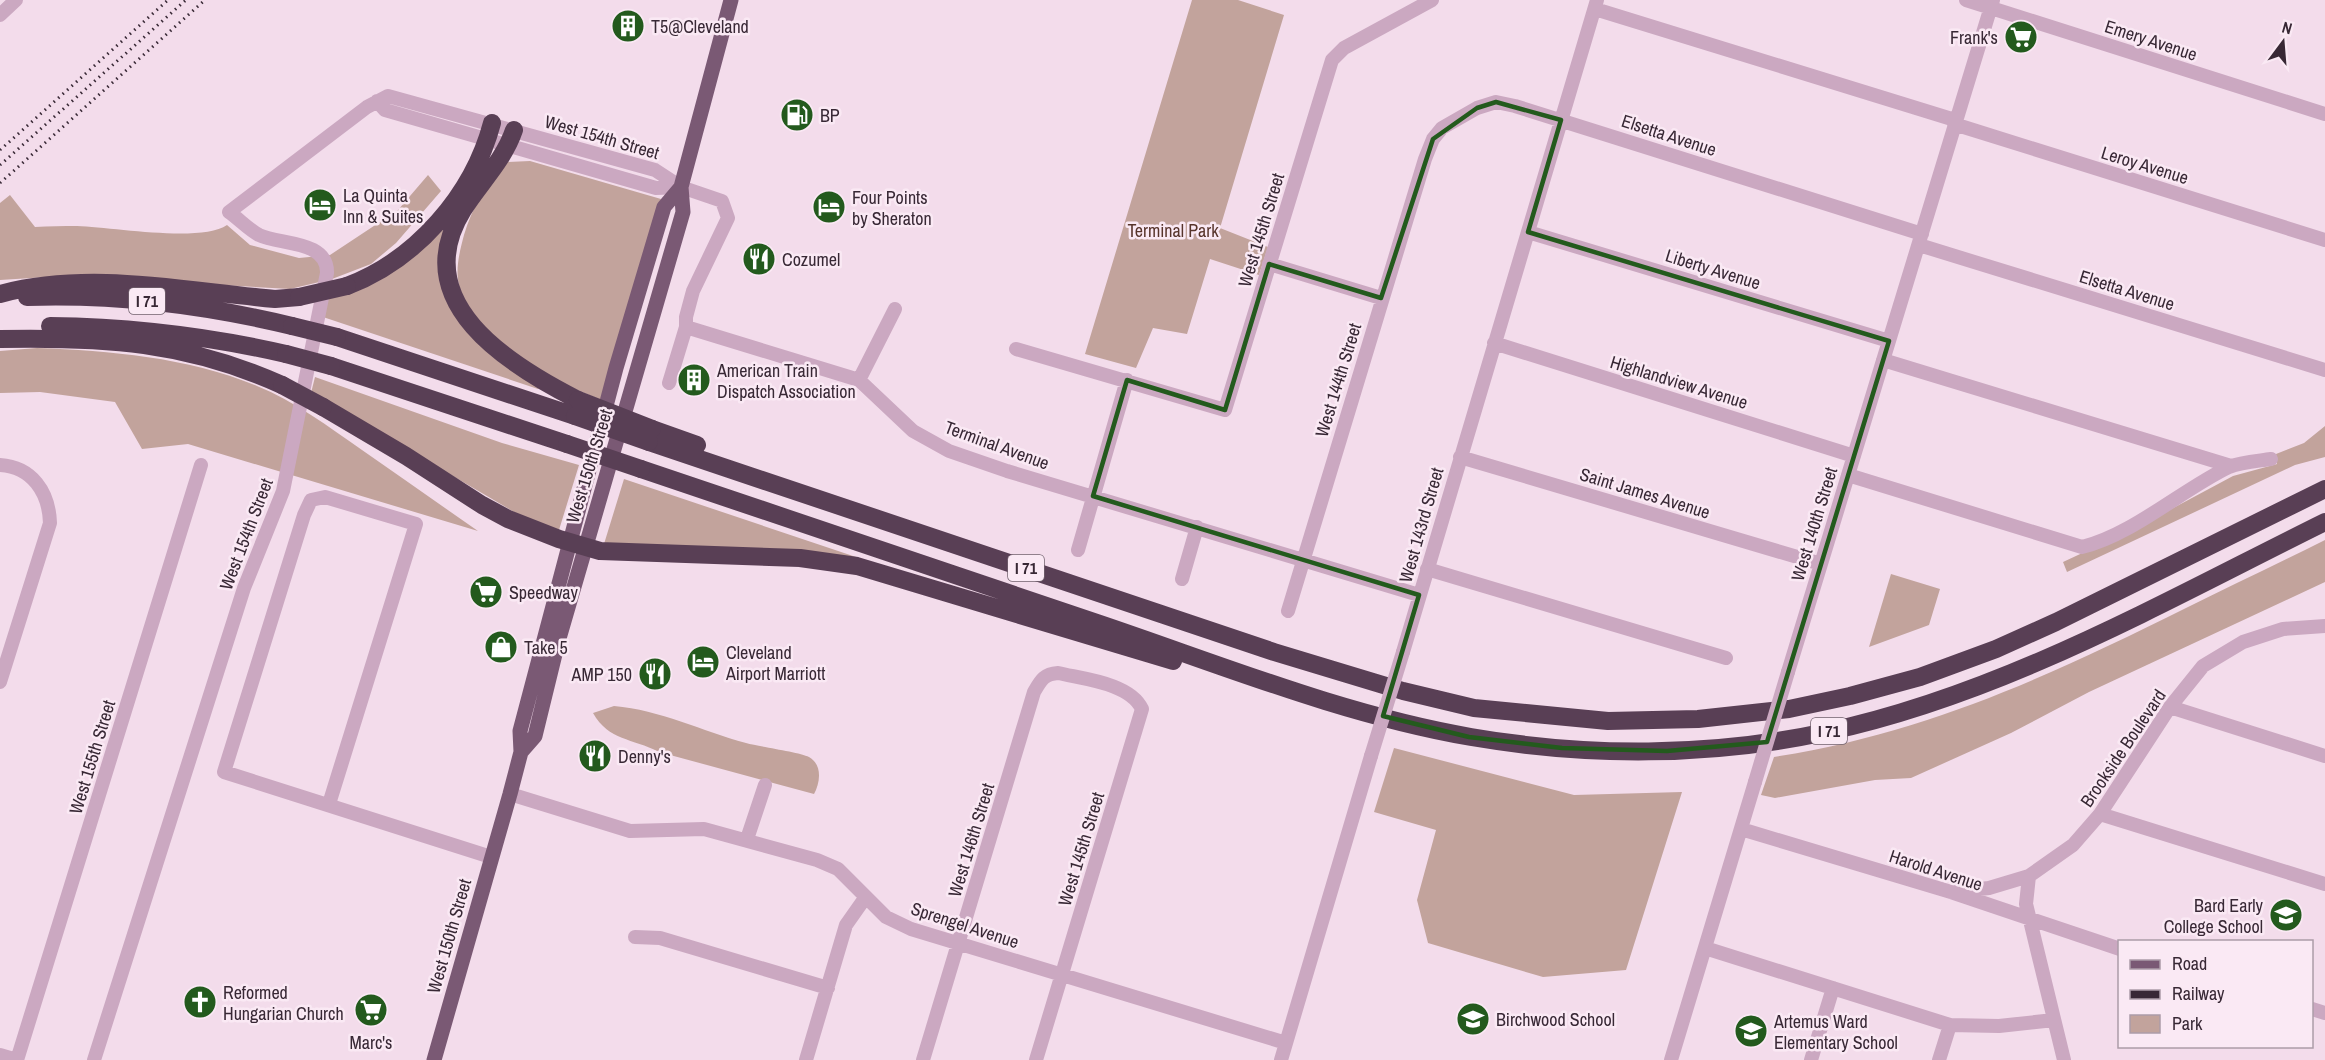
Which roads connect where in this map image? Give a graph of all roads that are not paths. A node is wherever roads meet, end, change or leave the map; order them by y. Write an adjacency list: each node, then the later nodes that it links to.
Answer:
1 (16, 0): 7 (street)
2 (731, 0): 14 (main road, West 150th Street)
3 (1432, 0): 18 (street, West 145th Street)
4 (1966, 0): 6 (street, Emery Avenue)
5 (1596, 4): 9 (street, West 143rd Street); 10 (street, Leroy Avenue)
6 (1991, 4): 8 (street, Emery Avenue); 10 (street, West 140th Street)
7 (0, 15)
8 (2325, 114)
9 (1561, 120): 13 (street, Elsetta Avenue); 15 (street, West 143rd Street); 16 (street, Elsetta Avenue)
10 (1954, 122): 16 (street, West 140th Street); 17 (street, Leroy Avenue)
11 (490, 131): 12 (street, West 154th Street); 19 (highway, bridge); 86 (street, West 154th Street)
12 (511, 138): 14 (street, West 154th Street); 34 (highway)
13 (1425, 159): 20 (street, West 144th Street)
14 (681, 187): 23 (street); 46 (main road, West 150th Street); 46 (main road, West 150th Street)
15 (1528, 232): 26 (street, Liberty Avenue); 27 (street, West 143rd Street)
16 (1921, 240): 26 (street, West 140th Street); 30 (street, Elsetta Avenue)
17 (2325, 240)
18 (1269, 264): 20 (street); 32 (street, West 145th Street)
19 (0, 294)
20 (1381, 298): 48 (street, West 144th Street)
21 (0, 299): 34 (highway, I 71, bridge)
22 (896, 309): 31 (street)
23 (686, 327): 31 (street, Terminal Avenue); 33 (street)
24 (0, 328): 59 (highway, I 71, bridge)
25 (0, 339): 46 (highway, bridge)
26 (1889, 341): 29 (street, West 140th Street)
27 (1494, 343): 35 (street, Highlandview Avenue); 36 (street, West 143rd Street)
28 (1016, 349): 32 (street)
29 (1883, 360): 35 (street, West 140th Street); 40 (street)
30 (2325, 370)
31 (859, 380): 43 (street, Terminal Avenue)
32 (1127, 380): 43 (street)
33 (669, 383)
34 (577, 408): 42 (highway, I 71, bridge)
35 (1854, 456): 41 (street, West 140th Street)
36 (1460, 457): 49 (street, Saint James Avenue); 50 (street, West 143rd Street)
37 (2271, 459): 40 (street)
38 (0, 465): 56 (street)
39 (201, 465): 85 (street, West 155th Street)
40 (2231, 466): 41 (street)
41 (1848, 475): 49 (street, West 140th Street)
42 (2325, 489)
43 (1093, 496): 45 (street, Terminal Avenue); 47 (street)
44 (2325, 522): 59 (highway, I 71)
45 (1197, 527): 48 (street, Terminal Avenue); 51 (street)
46 (577, 544): 59 (highway); 63 (main road, West 150th Street)
47 (1078, 549)
48 (1304, 559): 52 (street, Terminal Avenue); 53 (street, West 144th Street)
49 (1821, 564): 66 (street, West 140th Street, bridge)
50 (1428, 569): 52 (street, West 143rd Street); 55 (street)
51 (1182, 579)
52 (1419, 595): 83 (street, West 143rd Street, bridge)
53 (1288, 612)
54 (2324, 627): 60 (street, Brookside Boulevard)
55 (1726, 658)
56 (3, 659): 58 (street)
57 (1088, 681): 75 (street, West 146th Street); 78 (street, West 145th Street)
58 (0, 682)
59 (1296, 690)
60 (2170, 707): 61 (street); 65 (street, Brookside Boulevard)
61 (2325, 756)
62 (765, 785): 67 (street)
63 (510, 794): 67 (street, Sprengel Avenue); 68 (main road, West 150th Street)
64 (329, 804): 64 (street); 68 (street)
65 (2100, 814): 69 (street, Brookside Boulevard); 70 (street)
66 (1741, 829): 71 (street, Harold Avenue); 76 (street, West 140th Street)
67 (747, 839): 72 (street, Sprengel Avenue)
68 (491, 857): 87 (main road, West 150th Street)
69 (2029, 876): 71 (street, Brookside Boulevard); 73 (street)
70 (2325, 884)
71 (1951, 892): 73 (street, Harold Avenue)
72 (865, 898): 75 (street, Sprengel Avenue); 79 (street)
73 (2032, 921): 77 (street, Harold Avenue); 81 (street)
74 (635, 937): 79 (street)
75 (958, 943): 78 (street, Sprengel Avenue); 89 (street, West 146th Street)
76 (1706, 948): 80 (street); 92 (street, West 140th Street)
77 (2118, 948)
78 (1062, 974): 83 (street, Sprengel Avenue); 90 (street, West 145th Street)
79 (828, 988): 88 (street)
80 (1833, 988): 82 (street); 93 (street)
81 (2054, 1020): 82 (street); 95 (street)
82 (1950, 1025): 94 (street)
83 (1286, 1043): 91 (street, West 143rd Street)
84 (0, 1055): 85 (street)
85 (16, 1060)
86 (94, 1060)
87 (434, 1060)
88 (806, 1060)
89 (923, 1060)
90 (1036, 1060)
91 (1281, 1060)
92 (1671, 1060)
93 (1811, 1060)
94 (1939, 1060)
95 (2065, 1060)

